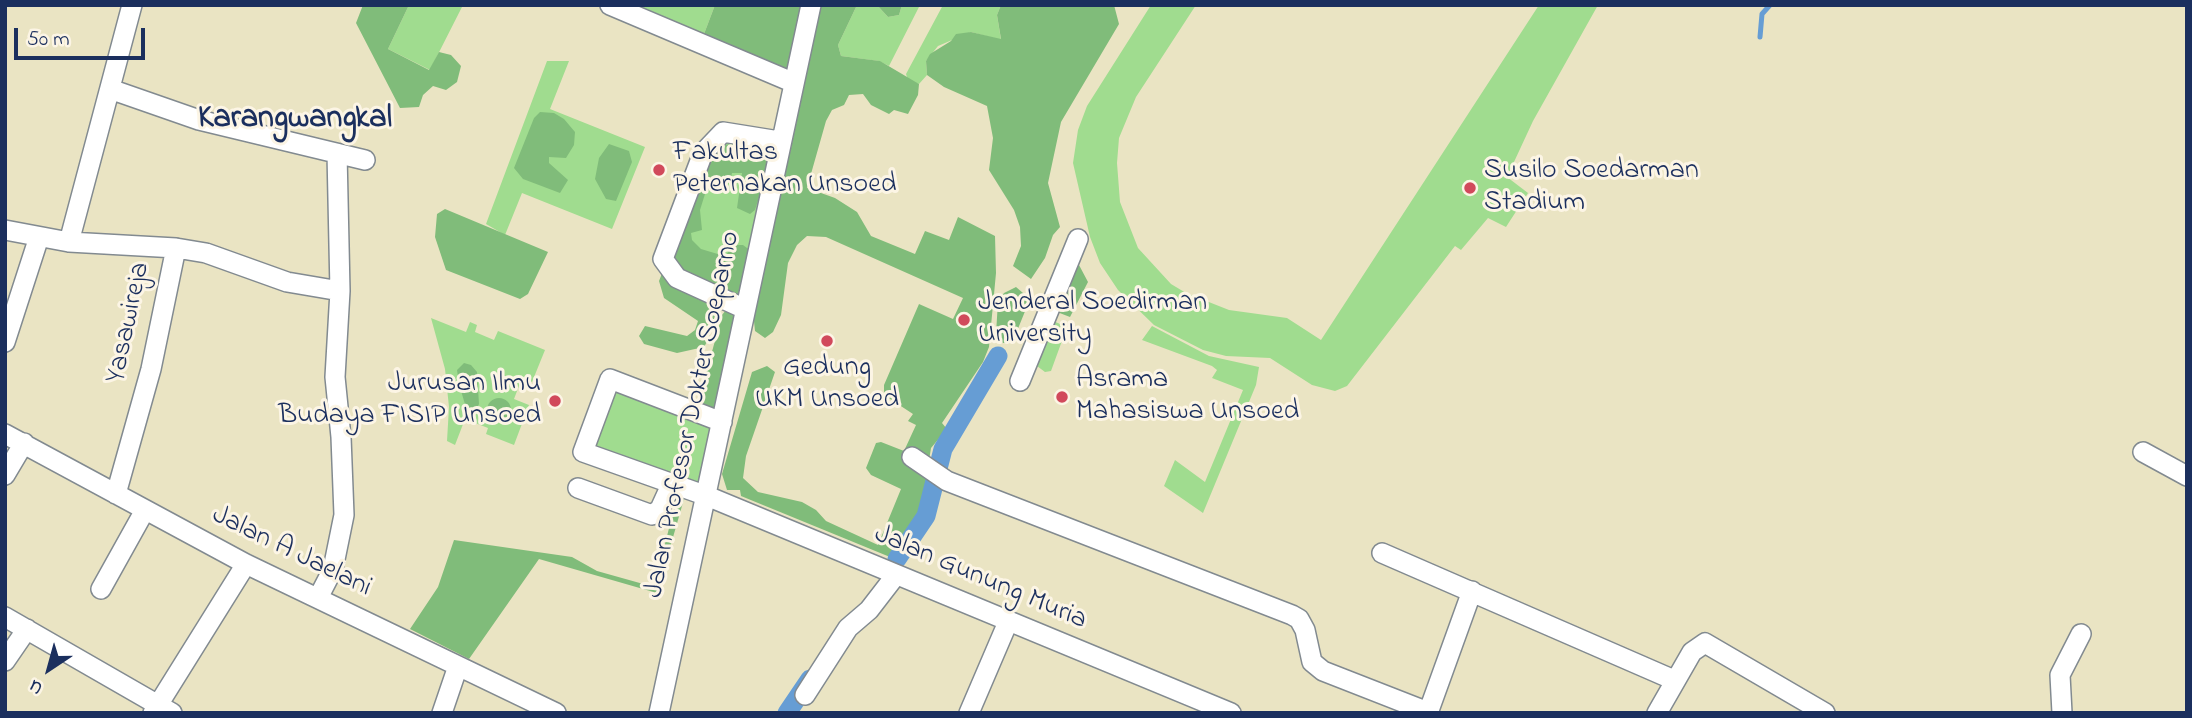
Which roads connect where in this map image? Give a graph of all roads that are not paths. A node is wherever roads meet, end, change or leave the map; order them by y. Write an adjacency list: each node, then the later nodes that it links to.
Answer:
1 (132, 5): 5 (street)
2 (610, 5): 4 (street)
3 (811, 5): 4 (street, Jalan Profesor Dokter Soeparno)
4 (792, 82): 6 (street, Jalan Profesor Dokter Soeparno)
5 (110, 89): 7 (street); 12 (street)
6 (779, 141): 15 (street, Jalan Profesor Dokter Soeparno); 15 (street)
7 (337, 153): 8 (street); 14 (street)
8 (365, 160)
9 (5, 230): 10 (street, Yasawireja)
10 (39, 237): 12 (street, Yasawireja); 16 (street)
11 (1078, 239): 17 (street)
12 (69, 242): 13 (street, Yasawireja)
13 (176, 248): 14 (street); 27 (street, Yasawireja)
14 (340, 291): 35 (street)
15 (745, 309): 18 (street, Jalan Profesor Dokter Soeparno)
16 (5, 341)
17 (1020, 381)
18 (722, 422): 25 (street, Jalan Gunung Muria); 28 (street, Jalan Profesor Dokter Soeparno)
19 (5, 434): 20 (street, Jalan A Jaelani)
20 (24, 443): 23 (street); 27 (street, Jalan A Jaelani)
21 (2143, 452): 24 (street)
22 (919, 462): 45 (street)
23 (5, 475)
24 (2187, 476)
25 (671, 485): 26 (street); 28 (street, Jalan Gunung Muria)
26 (578, 488)
27 (116, 494): 29 (street, Jalan A Jaelani)
28 (707, 496): 32 (street, Jalan Gunung Muria); 48 (street, Jalan Profesor Dokter Soeparno)
29 (145, 510): 31 (street, Jalan A Jaelani); 33 (street)
30 (1382, 553): 34 (street)
31 (246, 564): 35 (street, Jalan A Jaelani); 44 (street)
32 (896, 575): 37 (street, Jalan Gunung Muria); 43 (street)
33 (101, 589)
34 (1472, 591): 42 (street); 45 (street)
35 (318, 598): 41 (street, Jalan A Jaelani)
36 (5, 617): 38 (street)
37 (1009, 622): 49 (street); 50 (street, Jalan Gunung Muria)
38 (27, 629): 40 (street); 44 (street)
39 (2081, 634): 53 (street)
40 (5, 662)
41 (458, 666): 46 (street); 47 (street, Jalan A Jaelani)
42 (1674, 680): 51 (street); 52 (street)
43 (805, 695)
44 (161, 709)
45 (1428, 712)
46 (442, 713)
47 (556, 713)
48 (659, 713)
49 (969, 713)
50 (1231, 713)
51 (1657, 713)
52 (1825, 713)
53 (2062, 713)

